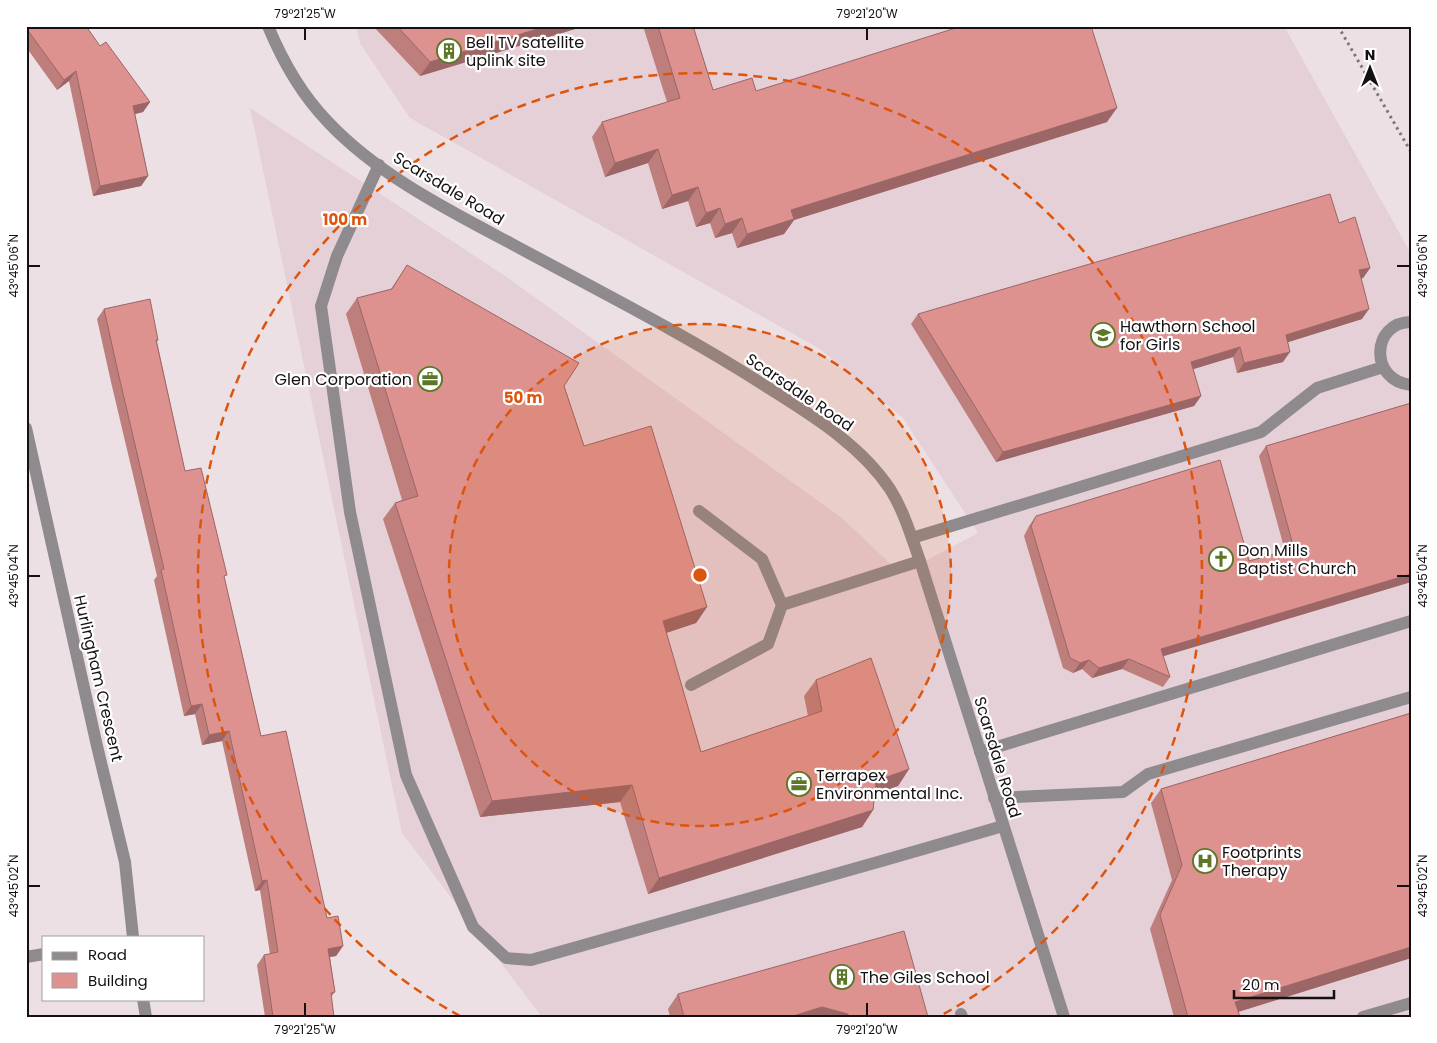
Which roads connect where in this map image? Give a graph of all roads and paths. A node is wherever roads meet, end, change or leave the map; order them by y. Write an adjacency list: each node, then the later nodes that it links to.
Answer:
1 (268, 26): 4 (street, Scarsdale Road)
2 (1338, 26): 3 (path)
3 (1411, 152)
4 (379, 165): 10 (street, Scarsdale Road); 18 (street)
5 (1411, 322): 6 (street)
6 (1382, 367): 7 (street); 10 (street)
7 (1411, 385)
8 (26, 428): 19 (street, Hurlingham Crescent)
9 (699, 511): 12 (street)
10 (912, 538): 11 (street, Scarsdale Road)
11 (920, 561): 12 (street); 16 (street, Scarsdale Road)
12 (782, 605): 14 (street)
13 (1411, 622): 16 (street)
14 (691, 685)
15 (1411, 697): 17 (street)
16 (980, 752): 17 (street, Scarsdale Road)
17 (994, 798): 18 (street, Scarsdale Road)
18 (1003, 826): 25 (street, Scarsdale Road)
19 (133, 936)
20 (42, 954): 21 (street)
21 (26, 956)
22 (143, 1000): 24 (street)
23 (1411, 1003): 26 (street)
24 (146, 1017)
25 (1064, 1017)
26 (1363, 1017)

